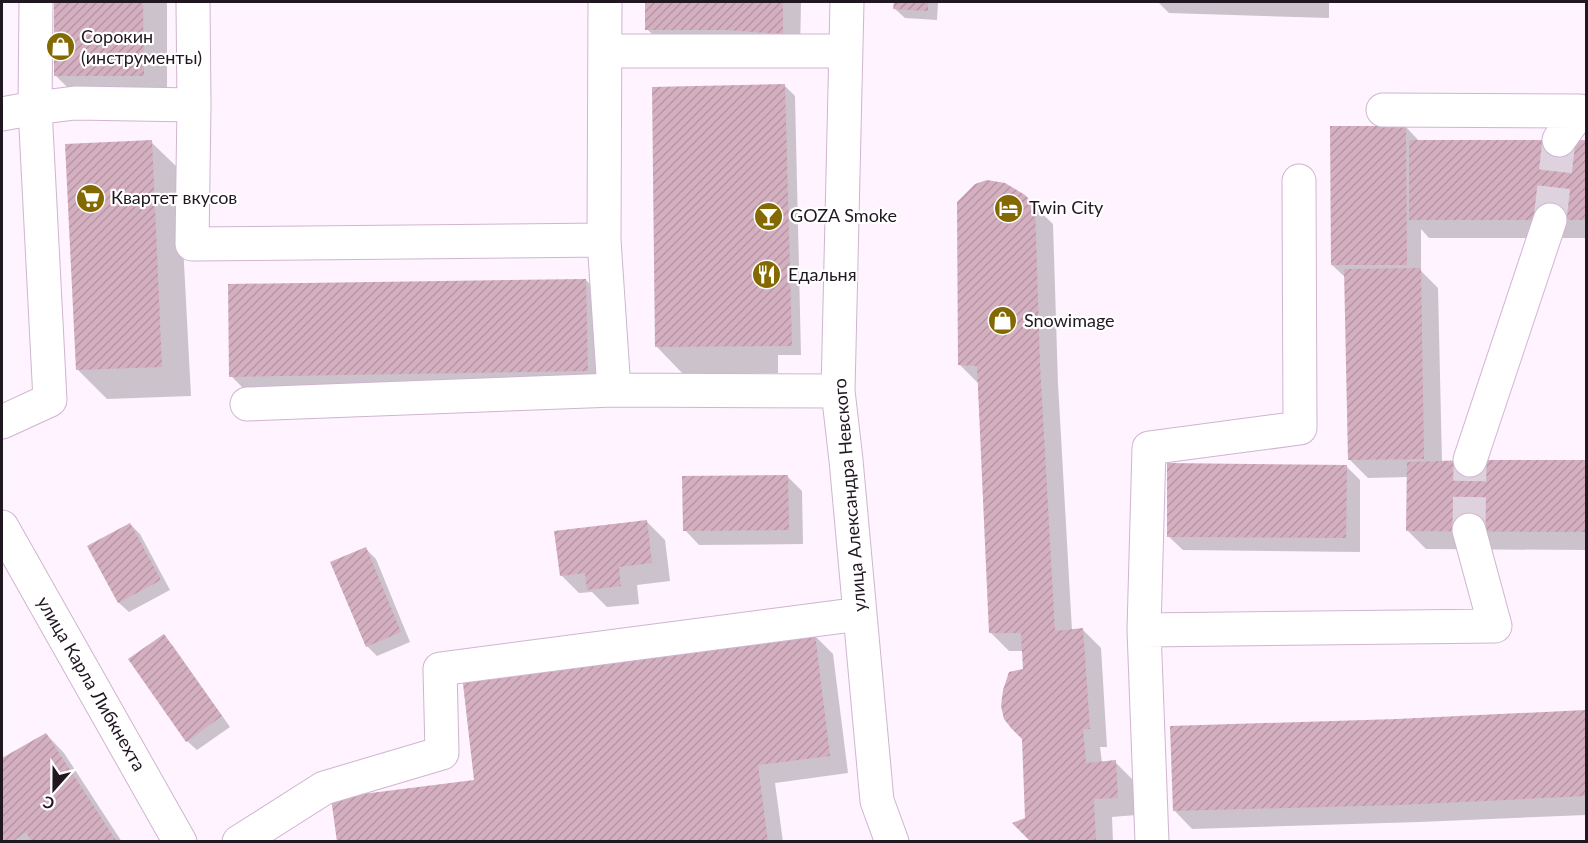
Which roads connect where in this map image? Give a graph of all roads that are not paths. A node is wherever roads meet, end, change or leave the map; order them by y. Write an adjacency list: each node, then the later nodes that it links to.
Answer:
1 (36, 2): 8 (street)
2 (193, 2): 7 (street)
3 (605, 2): 5 (street)
4 (847, 2): 6 (street, улица Александра Невского)
5 (605, 51): 6 (street); 14 (street)
6 (846, 51): 16 (street, улица Александра Невского)
7 (194, 105): 8 (street); 14 (street)
8 (35, 108): 10 (street); 18 (street)
9 (1383, 110): 11 (street)
10 (2, 114)
11 (1559, 140)
12 (1299, 181): 23 (street)
13 (1550, 220): 19 (street)
14 (604, 240): 15 (street)
15 (614, 390): 16 (street); 17 (street)
16 (838, 390): 22 (street, улица Александра Невского)
17 (247, 404)
18 (2, 422)
19 (1470, 460)
20 (2, 527): 25 (street, улица Карла Либкнехта)
21 (1469, 530): 23 (street)
22 (860, 614): 24 (street, улица Александра Невского); 26 (street)
23 (1144, 630): 29 (street)
24 (877, 801): 27 (street); 28 (street, улица Александра Невского)
25 (180, 842)
26 (239, 842)
27 (866, 842)
28 (892, 842)
29 (1152, 842)

